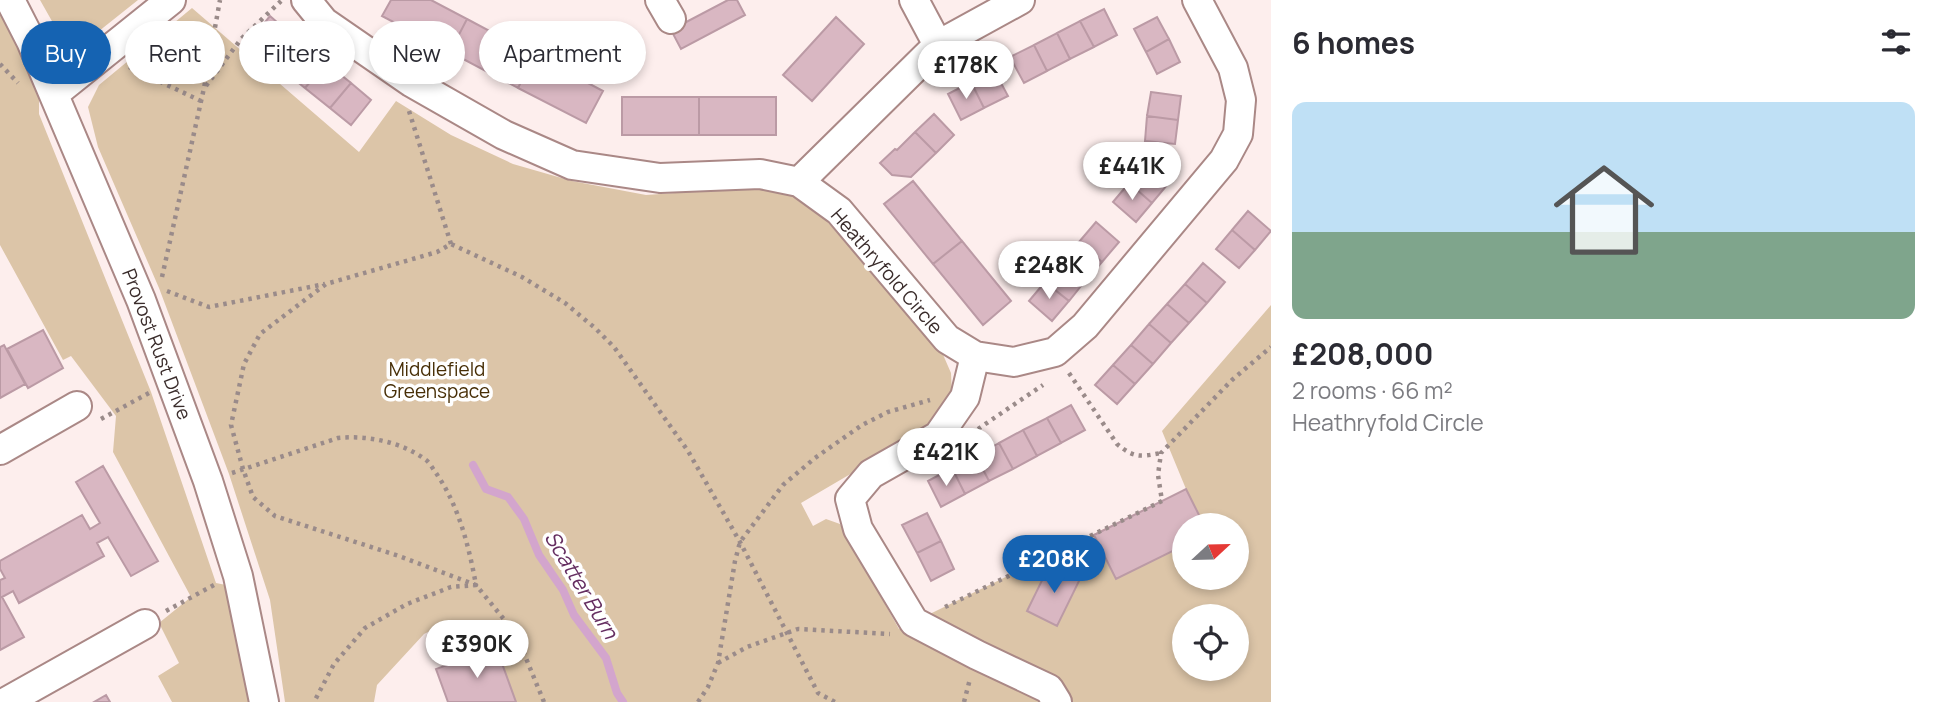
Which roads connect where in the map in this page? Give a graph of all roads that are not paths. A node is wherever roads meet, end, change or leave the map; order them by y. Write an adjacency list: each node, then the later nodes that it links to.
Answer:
1 (10, 0): 8 (street, Provost Rust Drive)
2 (171, 0): 8 (street)
3 (306, 0): 9 (street, Heathryfold Circle)
4 (914, 0): 7 (street)
5 (1020, 0): 7 (street)
6 (1196, 0): 10 (street, Heathryfold Circle)
7 (939, 45): 9 (street)
8 (54, 94): 15 (street, Provost Rust Drive)
9 (799, 182): 10 (street, Heathryfold Circle)
10 (975, 356): 16 (street)
11 (77, 406): 12 (street)
12 (0, 450)
13 (145, 624): 14 (street)
14 (6, 702)
15 (264, 702)
16 (1057, 702)

